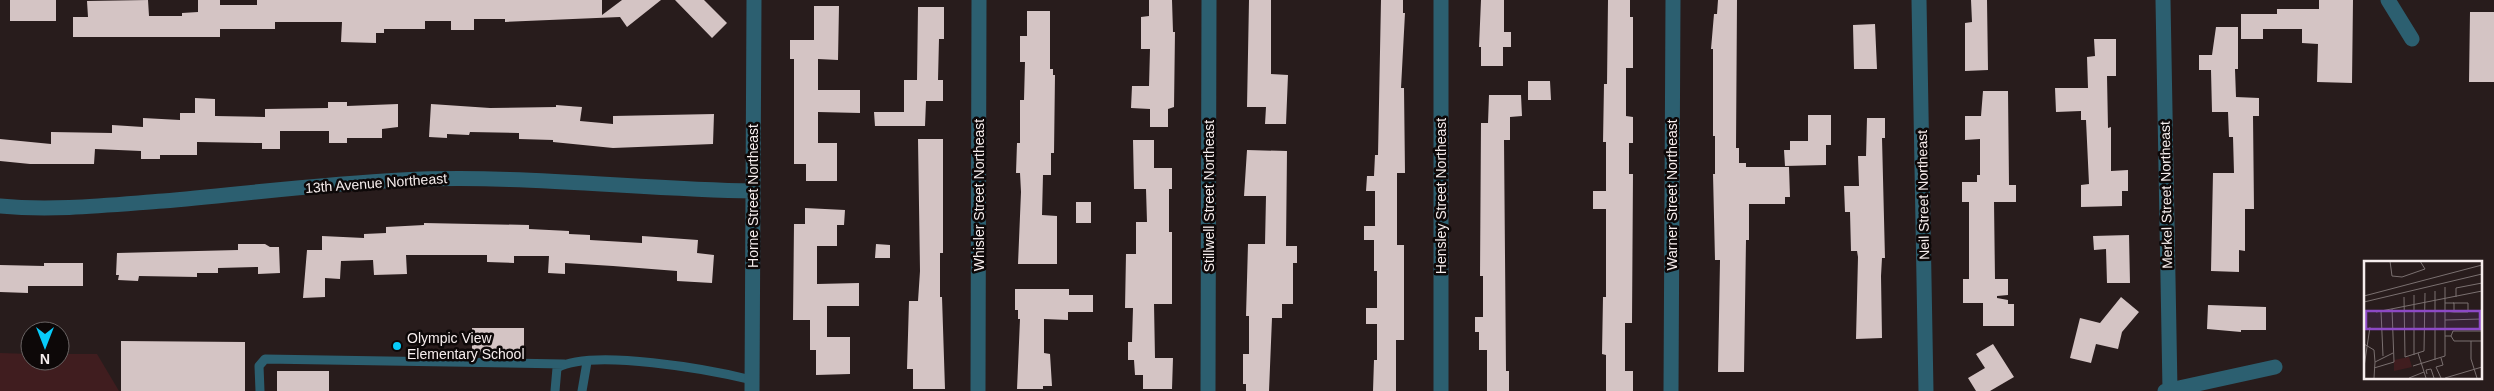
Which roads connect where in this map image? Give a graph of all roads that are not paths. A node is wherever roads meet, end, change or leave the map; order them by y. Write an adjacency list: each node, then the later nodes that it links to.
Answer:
1 (754, 0): 10 (street, Horne Street Northeast)
2 (979, 0): 20 (street, Whisler Street Northeast)
3 (1209, 0): 21 (street, Stillwell Street Northeast)
4 (1441, 0): 22 (street, Hensley Street Northeast)
5 (1673, 0): 23 (street, Warner Street Northeast)
6 (1919, 0): 24 (street, Neil Street Northeast)
7 (2163, 0): 16 (street, Merkel Street Northeast)
8 (2388, 0): 9 (street)
9 (2412, 39)
10 (753, 191): 11 (street, 13th Avenue Northeast); 15 (street, Horne Street Northeast)
11 (0, 206)
12 (587, 362): 13 (lane); 15 (lane); 19 (lane)
13 (564, 364): 17 (lane); 18 (lane)
14 (2276, 367): 16 (street)
15 (752, 386)
16 (2167, 390)
17 (260, 391)
18 (555, 391)
19 (582, 391)
20 (978, 391)
21 (1208, 391)
22 (1441, 391)
23 (1671, 391)
24 (1926, 391)

